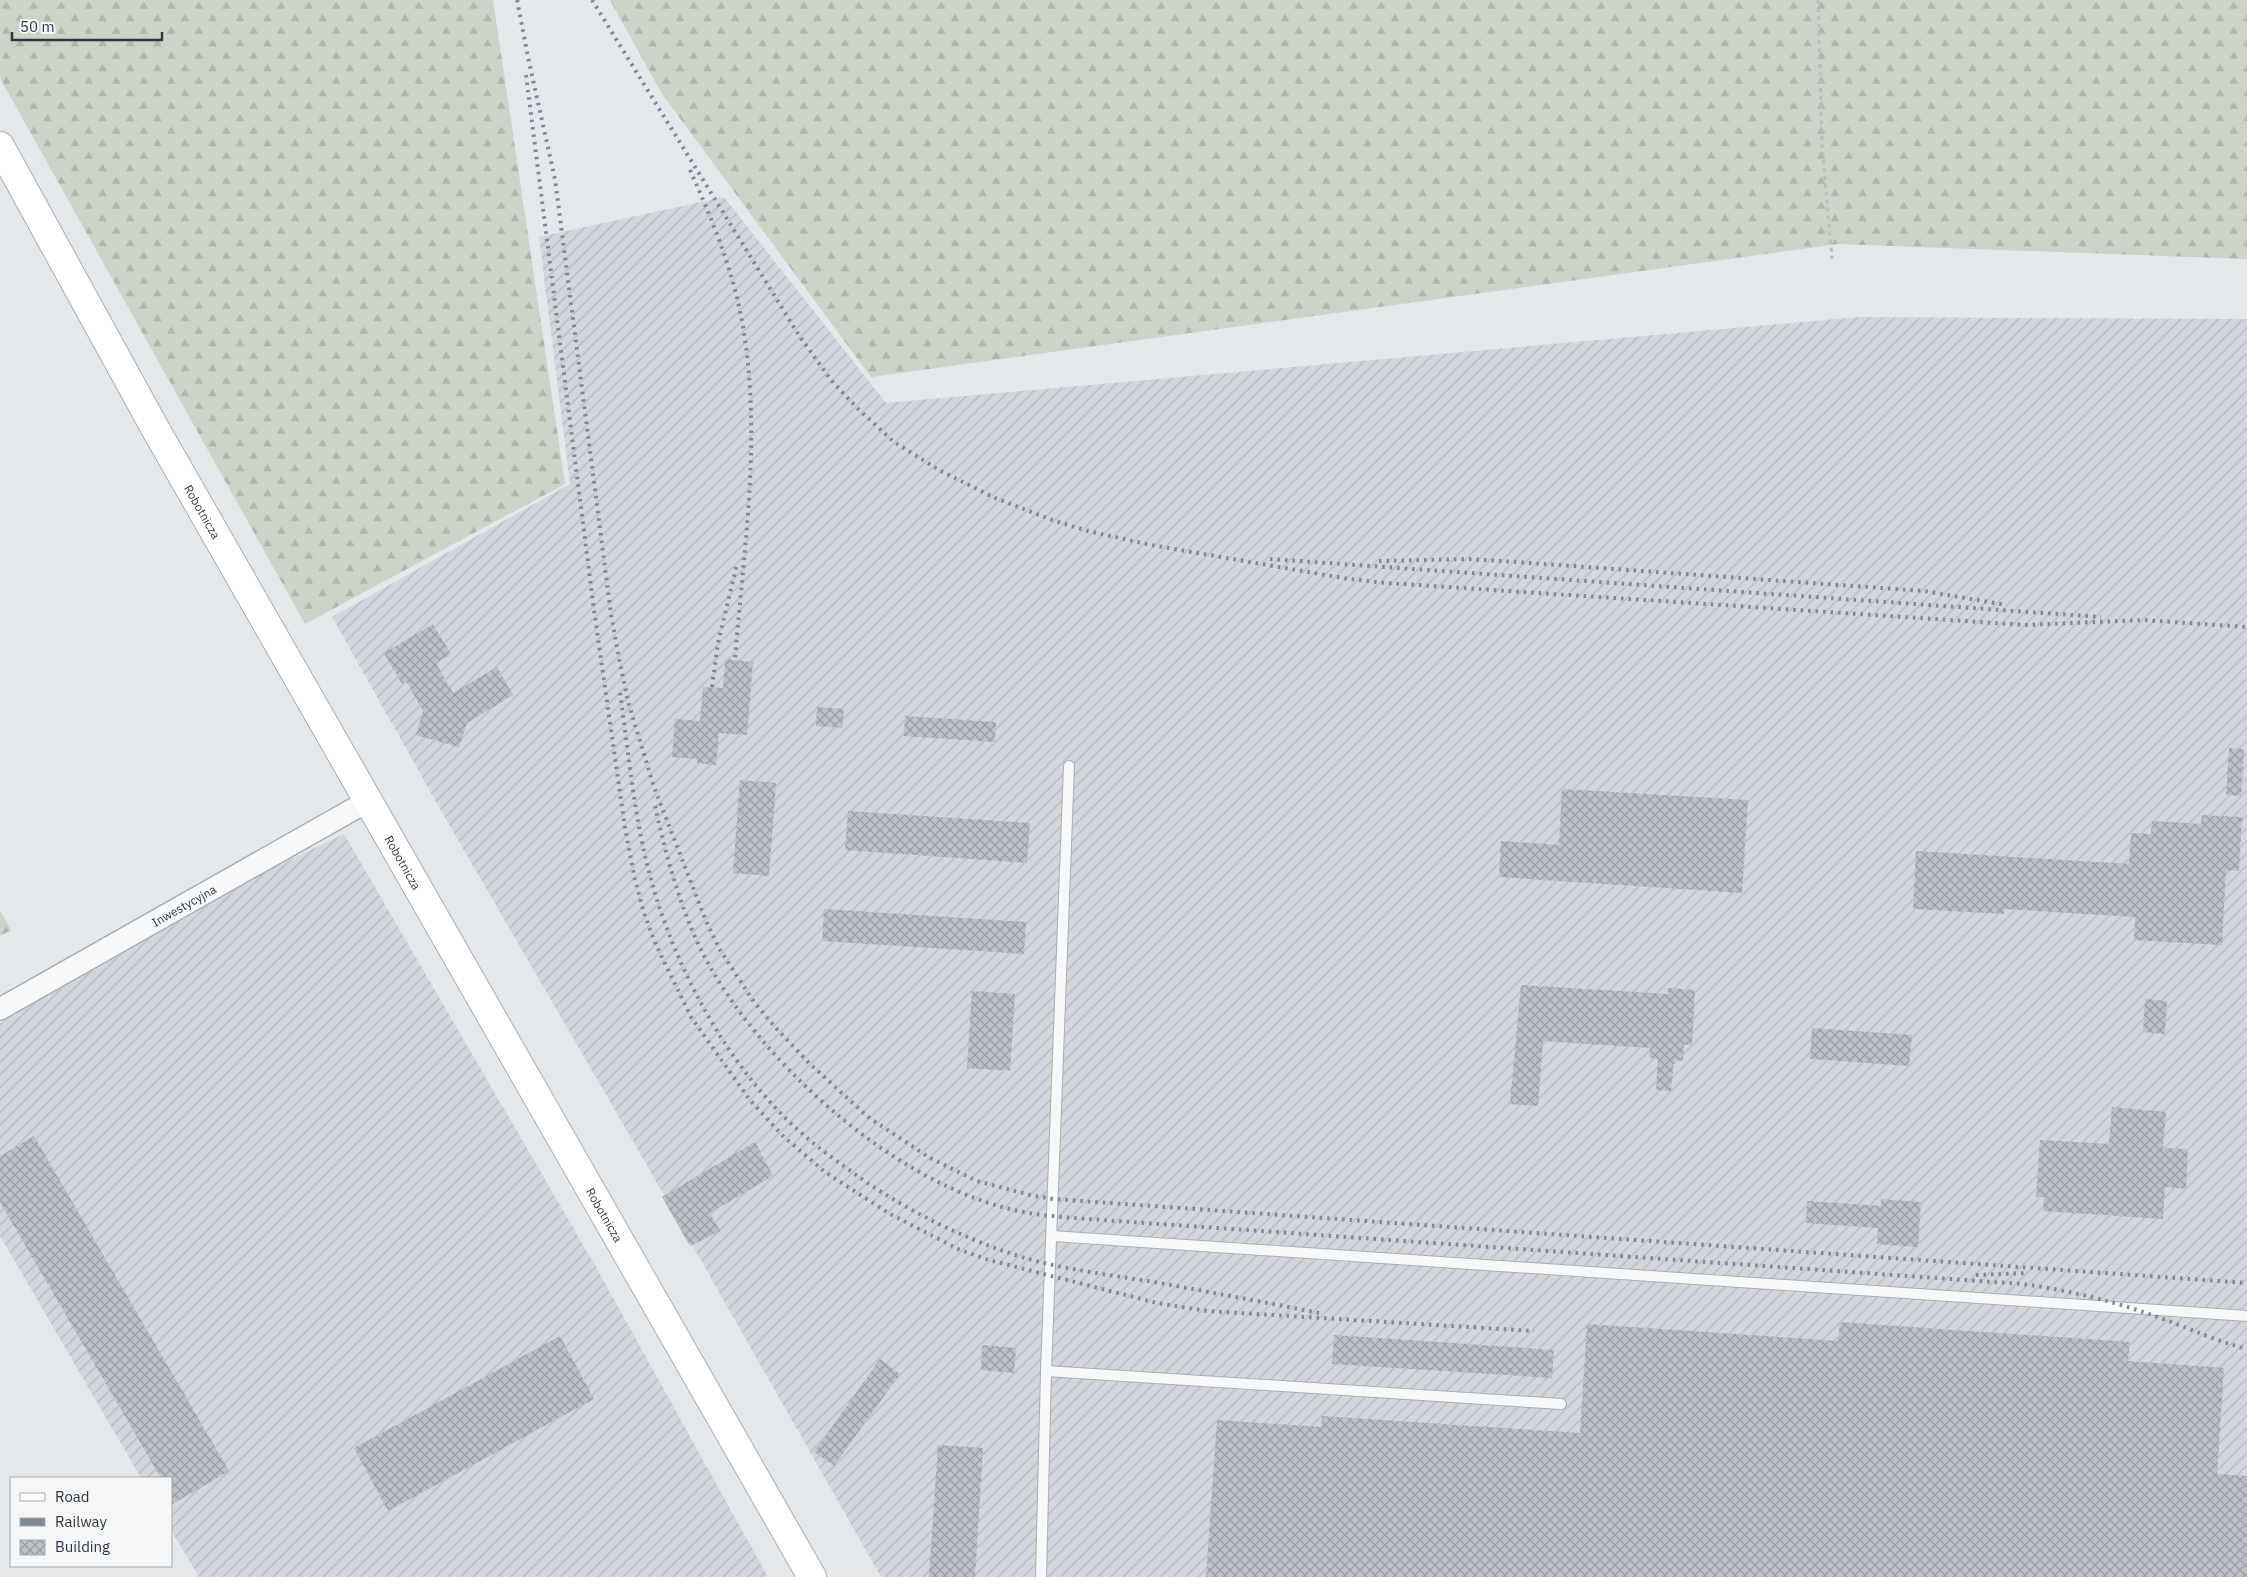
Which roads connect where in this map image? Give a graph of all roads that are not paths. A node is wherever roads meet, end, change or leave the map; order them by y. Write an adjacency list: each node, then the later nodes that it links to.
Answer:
1 (0, 146): 3 (street, Robotnicza)
2 (1069, 766): 5 (lane)
3 (368, 801): 4 (street, Inwestycyjna); 9 (street, Robotnicza)
4 (0, 1008)
5 (1052, 1236): 6 (lane); 7 (lane)
6 (2247, 1316)
7 (1046, 1371): 8 (lane); 10 (lane)
8 (1561, 1404)
9 (812, 1577)
10 (1041, 1577)

